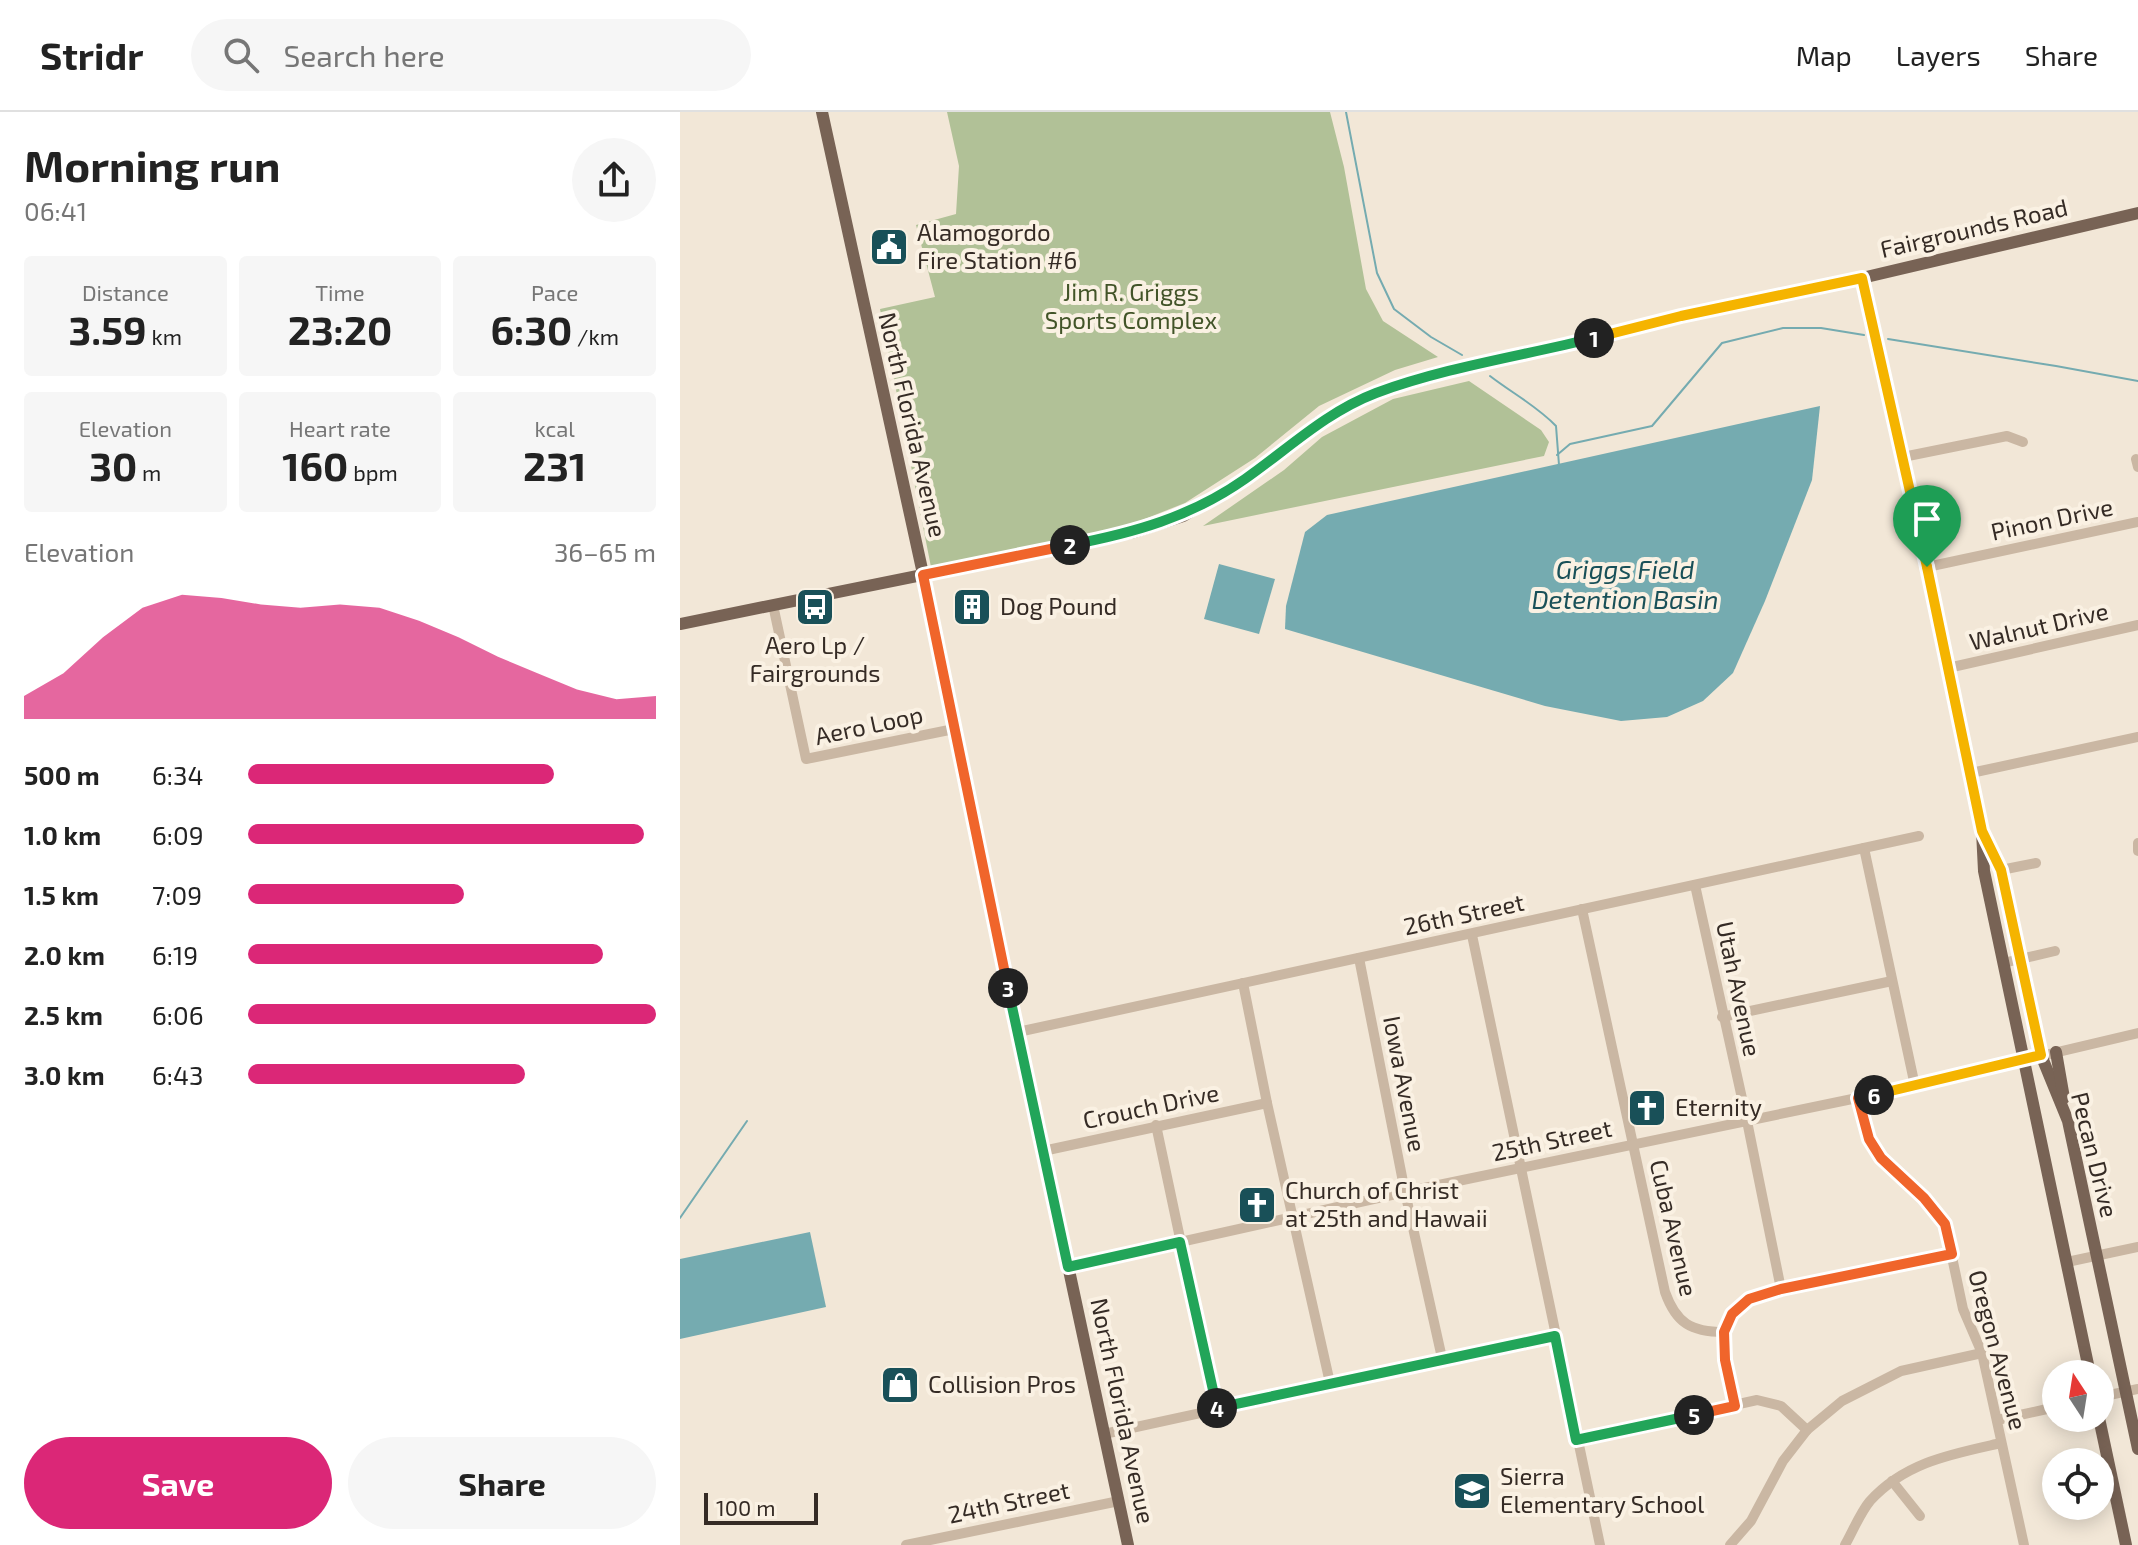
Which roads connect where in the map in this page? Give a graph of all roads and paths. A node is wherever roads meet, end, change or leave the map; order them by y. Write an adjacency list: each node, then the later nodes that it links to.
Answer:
1 (822, 112): 8 (main road, North Florida Avenue)
2 (2138, 213): 3 (main road, Fairgrounds Road)
3 (1862, 278): 5 (main road, Pecan Drive); 8 (main road, Fairgrounds Road)
4 (2023, 442): 5 (street)
5 (1903, 457): 7 (main road, Pecan Drive)
6 (2138, 522): 7 (street, Pinon Drive)
7 (1927, 567): 12 (main road, Pecan Drive)
8 (923, 575): 9 (main road, Fairgrounds Road); 13 (main road, North Florida Avenue)
9 (773, 605): 10 (main road, Fairgrounds Road); 13 (street, Aero Loop)
10 (680, 624)
11 (2138, 625): 12 (street, Walnut Drive)
12 (1948, 668): 15 (main road, Pecan Drive)
13 (954, 729): 33 (main road, North Florida Avenue)
14 (2138, 737): 15 (street)
15 (1971, 773): 16 (main road, Pecan Drive)
16 (1982, 831): 22 (main road, Pecan Drive); 29 (main road, Pecan Drive)
17 (1919, 836): 19 (street, 26th Street)
18 (2138, 843): 20 (street)
19 (1864, 848): 23 (street, 26th Street); 30 (street)
20 (2138, 851)
21 (2036, 863): 22 (street)
22 (2001, 870): 28 (main road, Pecan Drive)
23 (1695, 885): 24 (street, 26th Street); 32 (street, Utah Avenue)
24 (1582, 909): 25 (street, 26th Street); 44 (street, Cuba Avenue)
25 (1472, 935): 27 (street, 26th Street); 46 (street)
26 (2055, 951): 28 (street)
27 (1359, 958): 31 (street, 26th Street); 47 (street, Iowa Avenue)
28 (2020, 959): 29 (street); 36 (main road, Pecan Drive)
29 (2003, 963): 37 (main road, Pecan Drive)
30 (1892, 981): 32 (street); 38 (street)
31 (1243, 983): 33 (street, 26th Street); 40 (street)
32 (1722, 1017): 41 (street, Utah Avenue)
33 (1018, 1032): 45 (main road, North Florida Avenue)
34 (2138, 1033): 35 (street, 25th Street)
35 (2056, 1052): 36 (street, 25th Street); 42 (main road)
36 (2041, 1055): 37 (street, 25th Street); 42 (main road, Pecan Drive)
37 (2024, 1061): 38 (street, 25th Street); 53 (main road, Pecan Drive)
38 (1915, 1086): 39 (street, 25th Street)
39 (1858, 1098): 41 (street, 25th Street); 51 (street, Oregon Avenue)
40 (1267, 1103): 43 (street, Crouch Drive); 48 (street)
41 (1747, 1121): 44 (street, 25th Street); 55 (street, Utah Avenue)
42 (2068, 1121): 52 (main road, Pecan Drive)
43 (1156, 1125): 45 (street, Crouch Drive); 49 (street)
44 (1633, 1144): 46 (street, 25th Street); 56 (street, Cuba Avenue)
45 (1043, 1151): 54 (main road, North Florida Avenue)
46 (1522, 1168): 47 (street, 25th Street); 57 (street)
47 (1405, 1192): 48 (street, 25th Street); 59 (street, Iowa Avenue)
48 (1293, 1216): 49 (street, 25th Street); 61 (street)
49 (1180, 1242): 54 (street, 25th Street); 64 (street)
50 (2138, 1247): 52 (street)
51 (1952, 1254): 55 (street); 58 (street, Oregon Avenue)
52 (2096, 1257): 53 (street); 62 (main road, Pecan Drive)
53 (2067, 1262): 60 (main road, Pecan Drive)
54 (1068, 1267): 69 (main road, North Florida Avenue)
55 (1781, 1289): 56 (street)
56 (1724, 1332): 63 (street)
57 (1555, 1336): 59 (street); 70 (street)
58 (1982, 1353): 66 (street, Oregon Avenue); 67 (street)
59 (1442, 1358): 61 (street)
60 (2087, 1360)
61 (1330, 1383): 64 (street)
62 (2132, 1390): 72 (main road, Pecan Drive)
63 (1735, 1406): 67 (street); 70 (street)
64 (1216, 1408): 69 (street)
65 (2042, 1410): 66 (street)
66 (1997, 1420): 71 (street, Oregon Avenue)
67 (1807, 1430): 79 (street)
68 (2102, 1432): 82 (main road)
69 (1104, 1434): 74 (main road, North Florida Avenue)
70 (1576, 1440): 78 (street)
71 (2001, 1443): 73 (street); 81 (street, Oregon Avenue)
72 (2138, 1449)
73 (1892, 1481): 75 (street); 80 (street)
74 (1119, 1501): 76 (street, 24th Street); 77 (main road, North Florida Avenue)
75 (1920, 1516)
76 (906, 1545)
77 (1128, 1545)
78 (1600, 1545)
79 (1730, 1545)
80 (1845, 1545)
81 (2024, 1545)
82 (2126, 1545)

